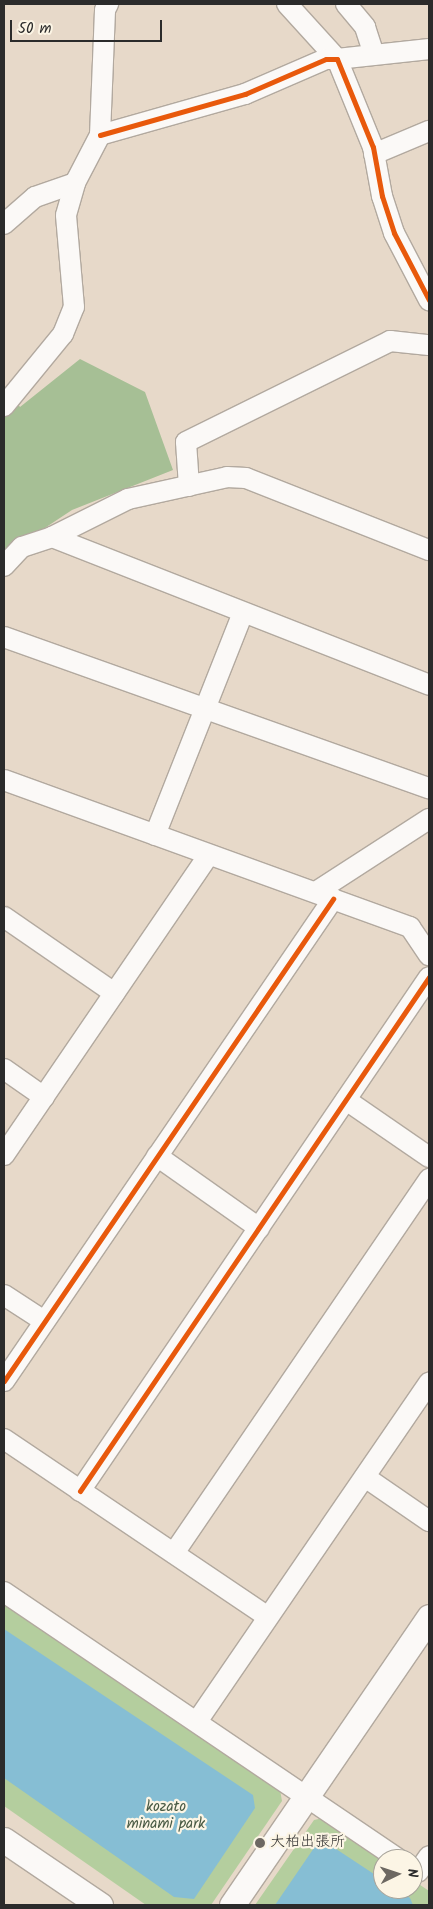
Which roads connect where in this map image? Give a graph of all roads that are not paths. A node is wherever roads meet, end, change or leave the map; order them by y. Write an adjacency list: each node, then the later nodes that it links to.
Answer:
1 (287, 4): 6 (street)
2 (346, 4): 5 (street)
3 (103, 6): 8 (street)
4 (429, 49): 5 (street)
5 (374, 55): 6 (street)
6 (337, 59): 8 (street); 9 (street)
7 (429, 131): 9 (street)
8 (100, 135): 10 (street)
9 (374, 154): 12 (street)
10 (75, 183): 11 (street); 14 (street)
11 (4, 224)
12 (429, 300)
13 (429, 346): 15 (street)
14 (4, 406)
15 (189, 486): 16 (street); 17 (street)
16 (52, 536): 18 (street); 19 (street)
17 (429, 550)
18 (4, 566)
19 (243, 613): 21 (street); 22 (street)
20 (4, 637): 22 (street)
21 (429, 684)
22 (205, 709): 24 (street); 26 (street)
23 (4, 780): 26 (street)
24 (429, 788)
25 (429, 819): 28 (street)
26 (154, 835): 27 (street)
27 (209, 855): 28 (street); 32 (street)
28 (325, 896): 30 (street); 37 (street)
29 (4, 917): 32 (street)
30 (429, 955)
31 (429, 977): 35 (street)
32 (114, 993): 34 (street)
33 (4, 1069): 34 (street)
34 (44, 1097): 36 (street)
35 (346, 1100): 38 (street); 40 (street)
36 (4, 1155)
37 (157, 1156): 40 (street); 42 (street)
38 (429, 1157)
39 (429, 1179): 49 (street)
40 (259, 1228): 47 (street)
41 (4, 1295): 42 (street)
42 (44, 1321): 43 (street)
43 (4, 1380)
44 (429, 1383): 46 (street)
45 (4, 1439): 47 (street)
46 (365, 1477): 48 (street); 51 (street)
47 (80, 1491): 49 (street)
48 (429, 1520)
49 (174, 1554): 51 (street)
50 (4, 1592): 53 (street)
51 (268, 1617): 53 (street)
52 (429, 1617): 54 (street)
53 (198, 1720): 54 (street)
54 (305, 1794): 56 (street); 58 (street)
55 (4, 1840): 57 (street)
56 (385, 1849)
57 (100, 1905)
58 (232, 1905)

